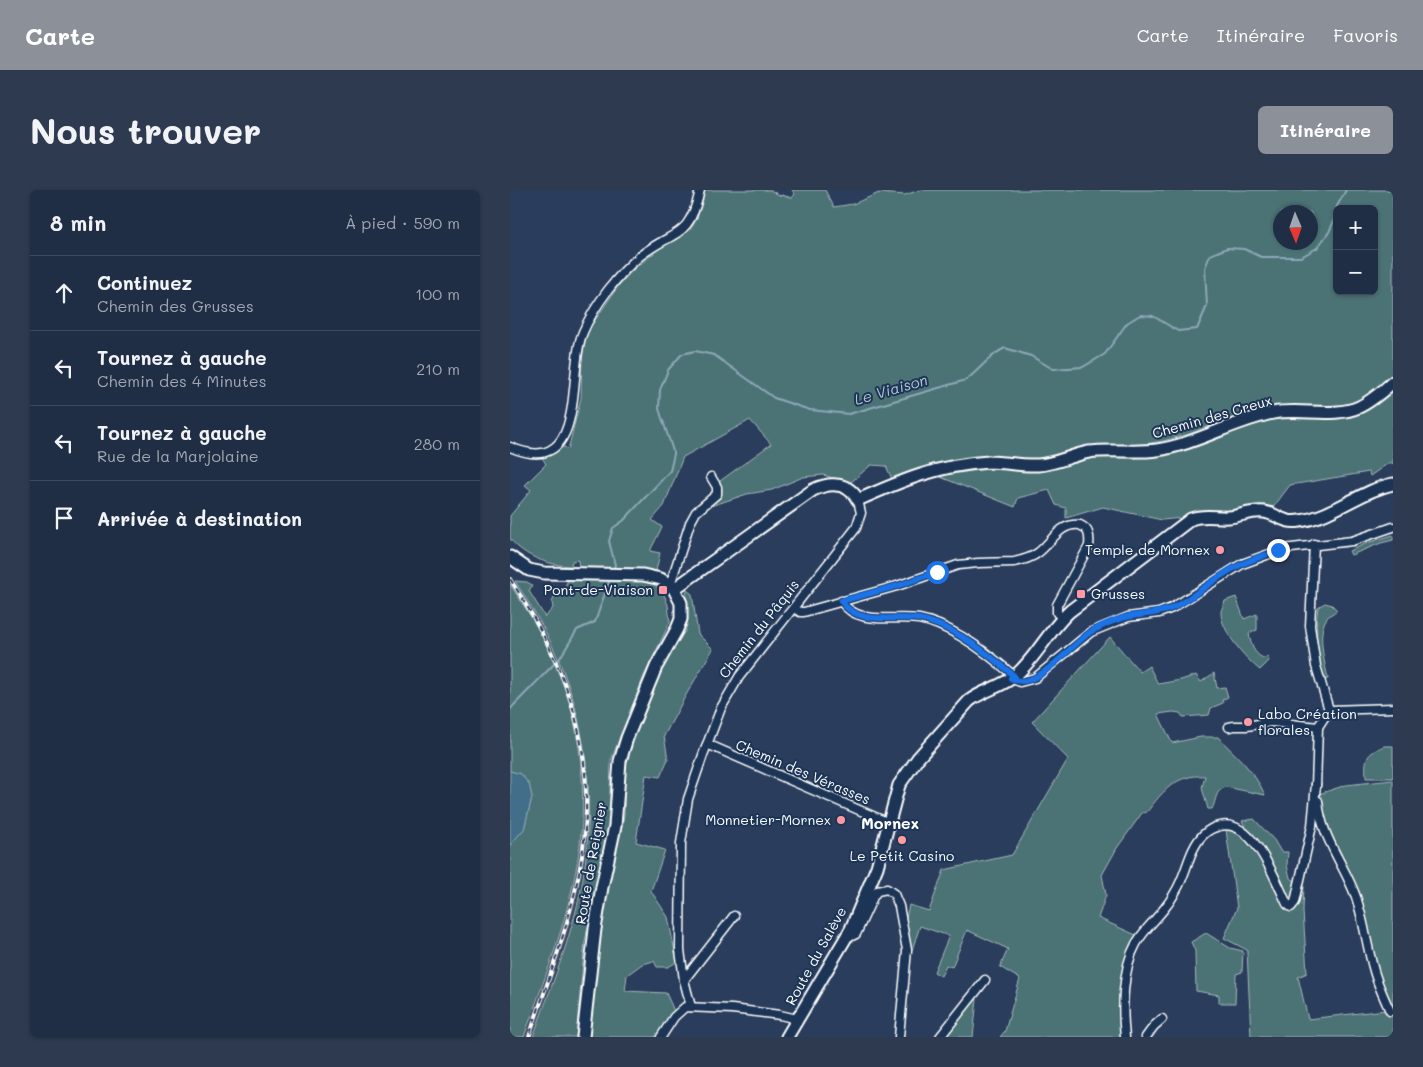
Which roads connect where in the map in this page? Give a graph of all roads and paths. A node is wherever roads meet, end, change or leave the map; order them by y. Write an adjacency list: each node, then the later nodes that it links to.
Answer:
1 (700, 190): 3 (street)
2 (1393, 382): 6 (main road, Chemin des Creux)
3 (510, 447)
4 (711, 477): 10 (street)
5 (1393, 484): 13 (main road, Route du Salève)
6 (858, 500): 10 (main road); 12 (street, Chemin du Pâquis)
7 (1393, 527): 8 (street)
8 (1314, 544): 14 (street); 16 (street)
9 (510, 557): 10 (main road)
10 (668, 584): 30 (main road, Route de Reignier)
11 (841, 601): 12 (street); 13 (street); 14 (street)
12 (794, 608): 19 (street, Chemin du Pâquis)
13 (1062, 618): 14 (main road, Route du Salève)
14 (1013, 677): 21 (main road, Route du Salève)
15 (1393, 708): 16 (street)
16 (1329, 710): 18 (street)
17 (1229, 727): 18 (street)
18 (1318, 727): 20 (street)
19 (707, 744): 21 (street, Chemin des Vérasses); 24 (street, Chemin du Pâquis)
20 (1316, 784): 27 (street); 35 (street)
21 (889, 823): 23 (main road, Route du Salève)
22 (734, 916): 24 (street)
23 (848, 935): 28 (main road, Route du Salève); 33 (street)
24 (684, 980): 26 (street, Chemin du Pâquis)
25 (985, 980): 34 (street)
26 (690, 1006): 28 (street); 31 (street)
27 (1390, 1011)
28 (798, 1019): 32 (main road, Route du Salève)
29 (1162, 1019): 36 (street)
30 (583, 1037)
31 (661, 1037)
32 (787, 1037)
33 (899, 1037)
34 (940, 1037)
35 (1125, 1037)
36 (1146, 1037)

